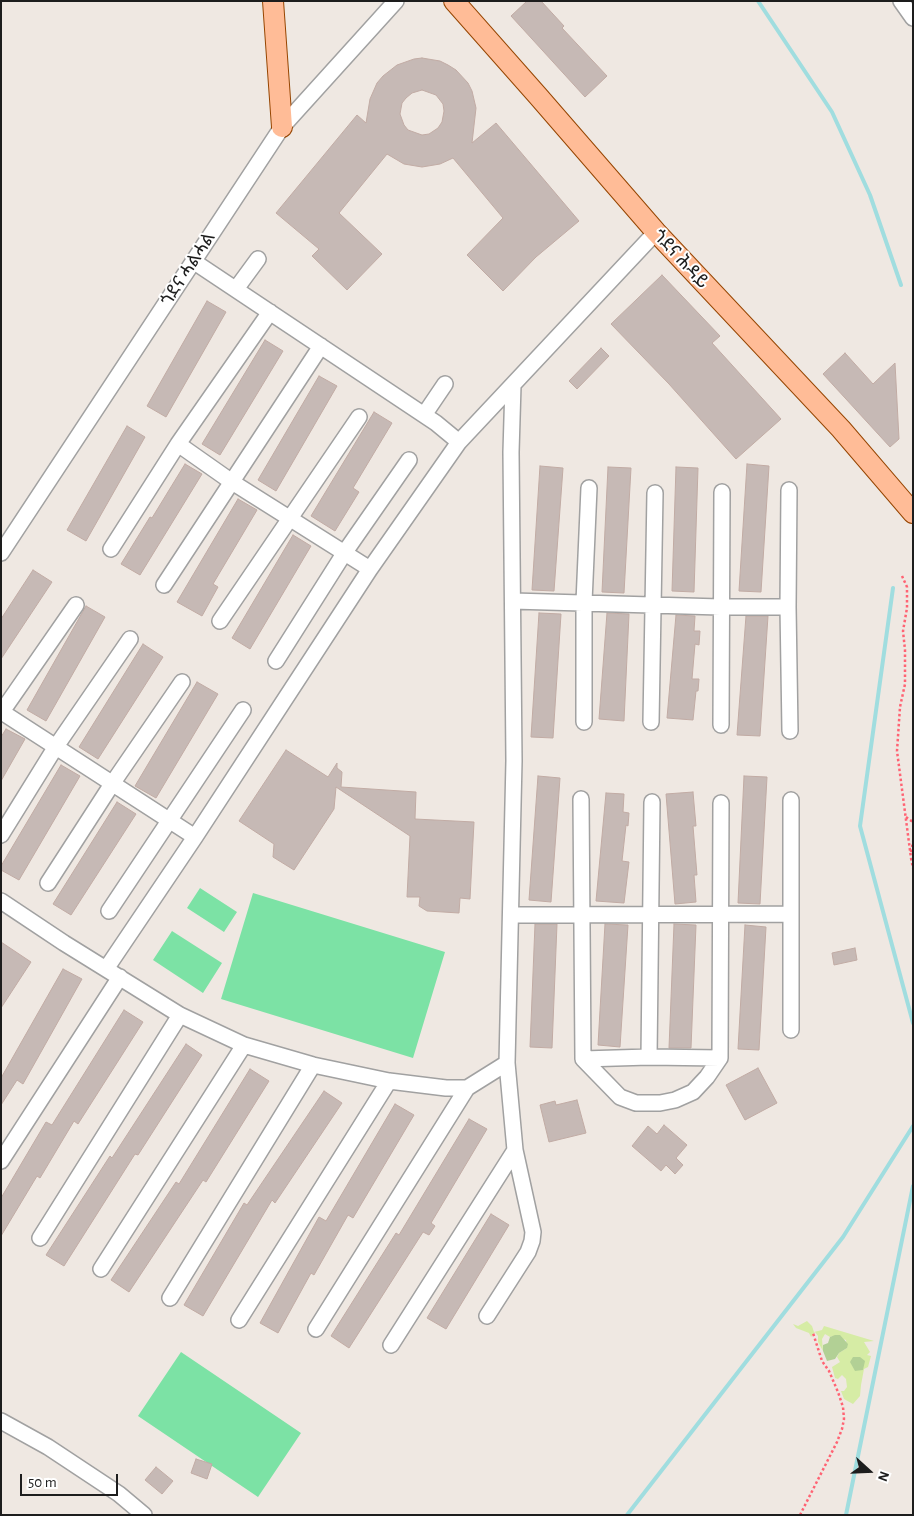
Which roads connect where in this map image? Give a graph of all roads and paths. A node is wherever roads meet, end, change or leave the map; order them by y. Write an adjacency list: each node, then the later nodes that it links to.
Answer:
1 (273, 1): 6 (main road)
2 (396, 1): 6 (street, ጎደና ሓልሓል)
3 (454, 1): 7 (main road, ጎደና ሕዳይ)
4 (901, 1): 5 (street)
5 (913, 18)
6 (282, 127): 9 (street, ጎደና ሓልሓል)
7 (656, 232): 14 (street); 25 (main road, ጎደና ሕዳይ)
8 (258, 259): 10 (street)
9 (193, 261): 10 (street); 29 (street, ጎደና ሓልሓል)
10 (236, 289): 11 (street)
11 (270, 312): 12 (street); 18 (street)
12 (321, 346): 15 (street); 20 (street)
13 (445, 384): 15 (street)
14 (513, 385): 17 (street); 33 (street)
15 (424, 415): 17 (street)
16 (359, 417): 26 (street)
17 (459, 442): 30 (street)
18 (178, 444): 20 (street); 27 (street)
19 (409, 460): 28 (street)
20 (232, 482): 26 (street); 32 (street)
21 (588, 488): 34 (street)
22 (790, 490): 38 (street)
23 (722, 492): 37 (street)
24 (655, 493): 35 (street)
25 (913, 513)
26 (290, 518): 28 (street); 39 (street)
27 (111, 548)
28 (345, 552): 30 (street); 41 (street)
29 (1, 553)
30 (370, 569): 59 (street)
31 (902, 576): 55 (path)
32 (164, 585)
33 (514, 601): 34 (street); 67 (street)
34 (584, 602): 35 (street); 45 (street)
35 (654, 604): 37 (street); 46 (street)
36 (76, 605): 44 (street)
37 (720, 607): 38 (street); 47 (street)
38 (788, 607): 48 (street)
39 (220, 621)
40 (130, 639): 49 (street)
41 (276, 661)
42 (182, 682): 50 (street)
43 (243, 710): 56 (street)
44 (2, 713): 49 (street)
45 (584, 722)
46 (651, 722)
47 (721, 725)
48 (790, 731)
49 (55, 748): 50 (street); 58 (street)
50 (112, 784): 56 (street); 63 (street)
51 (581, 799): 70 (street)
52 (791, 800): 66 (street)
53 (652, 802): 68 (street)
54 (720, 804): 69 (street)
55 (905, 816): 57 (path); 61 (path)
56 (169, 820): 59 (street); 65 (street)
57 (913, 822)
58 (1, 836)
59 (195, 837): 71 (street)
60 (913, 842): 61 (path)
61 (911, 858): 62 (path)
62 (913, 868)
63 (48, 883)
64 (1, 901): 71 (street)
65 (109, 911)
66 (790, 914): 69 (street); 74 (street)
67 (511, 915): 70 (street); 79 (street)
68 (651, 915): 69 (street); 70 (street); 76 (street)
69 (720, 915): 77 (street)
70 (581, 916): 78 (street)
71 (106, 969): 72 (street)
72 (120, 977): 73 (street); 84 (street)
73 (180, 1015): 75 (street); 85 (street)
74 (791, 1030)
75 (244, 1044): 80 (street); 86 (street)
76 (649, 1057): 77 (street); 78 (street)
77 (720, 1058): 78 (street)
78 (583, 1059)
79 (507, 1063): 82 (street); 83 (street)
80 (313, 1065): 81 (street); 87 (street)
81 (389, 1081): 82 (street); 89 (street)
82 (467, 1088): 90 (street)
83 (515, 1150): 88 (street); 92 (street)
84 (1, 1161)
85 (40, 1238)
86 (102, 1269)
87 (170, 1298)
88 (487, 1316)
89 (239, 1320)
90 (316, 1329)
91 (813, 1333): 95 (path)
92 (391, 1345)
93 (1, 1420): 94 (street)
94 (144, 1515)
95 (800, 1515)

